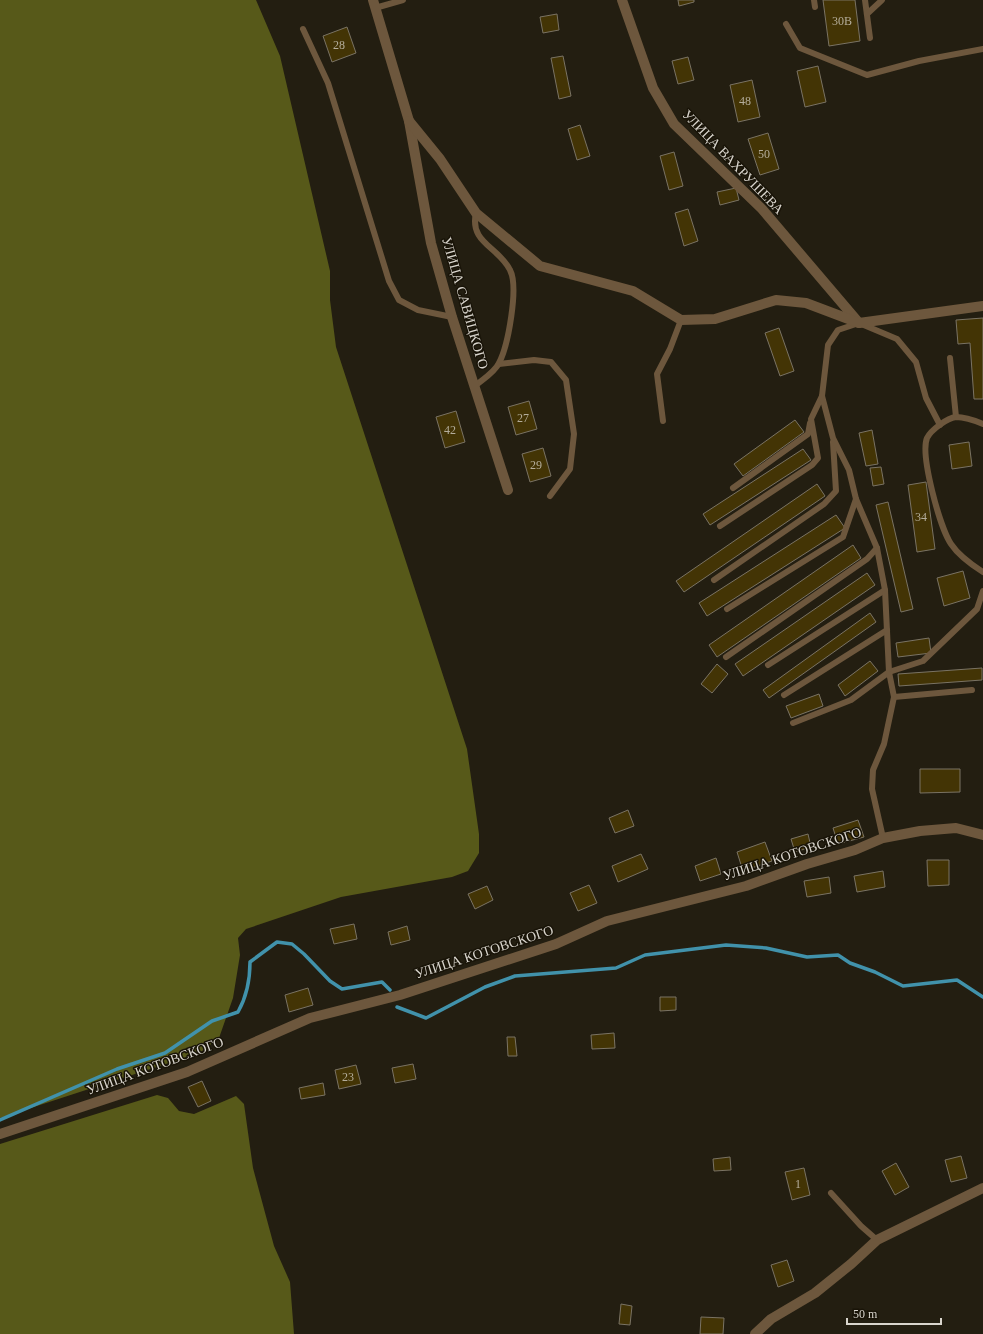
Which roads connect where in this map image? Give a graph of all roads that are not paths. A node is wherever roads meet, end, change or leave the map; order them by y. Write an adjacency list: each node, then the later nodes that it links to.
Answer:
1 (403, 0): 5 (lane)
2 (622, 0): 16 (street, УЛИЦА ВАХРУШЕВА)
3 (865, 0): 6 (lane)
4 (882, 0): 6 (lane)
5 (374, 4): 11 (street, УЛИЦА САВИЦКОГО)
6 (867, 14): 9 (lane)
7 (786, 24): 10 (lane)
8 (303, 29): 14 (lane)
9 (870, 38)
10 (983, 49)
11 (410, 121): 12 (street, УЛИЦА САВИЦКОГО); 14 (street, УЛИЦА САВИЦКОГО)
12 (476, 213): 15 (street, УЛИЦА САВИЦКОГО); 18 (lane)
13 (983, 306): 16 (street)
14 (452, 317): 19 (street, УЛИЦА САВИЦКОГО)
15 (681, 320): 16 (street); 23 (lane)
16 (859, 323): 20 (lane); 25 (lane)
17 (950, 358): 21 (lane)
18 (499, 364): 19 (lane); 29 (lane)
19 (475, 386): 28 (street, УЛИЦА САВИЦКОГО)
20 (822, 396): 22 (lane); 26 (lane)
21 (956, 417): 24 (lane); 25 (lane)
22 (811, 419): 27 (lane); 31 (lane)
23 (664, 421)
24 (983, 424)
25 (940, 425): 33 (lane)
26 (833, 438): 30 (lane); 34 (lane)
27 (733, 488)
28 (508, 490)
29 (550, 496)
30 (856, 499): 32 (lane); 37 (lane)
31 (720, 526)
32 (876, 548): 35 (lane); 39 (lane)
33 (983, 572)
34 (714, 580)
35 (885, 590): 38 (lane); 40 (lane)
36 (983, 591): 41 (lane)
37 (728, 609)
38 (887, 630): 41 (lane); 43 (lane)
39 (726, 657)
40 (768, 665)
41 (888, 672): 44 (lane); 45 (lane)
42 (972, 690): 44 (lane)
43 (784, 695)
44 (894, 697): 47 (lane)
45 (793, 723)
46 (983, 835): 47 (street, УЛИЦА КОТОВСКОГО)
47 (883, 838): 48 (street, УЛИЦА КОТОВСКОГО)
48 (0, 1134)
49 (983, 1188): 51 (street)
50 (831, 1193): 51 (lane)
51 (877, 1240): 52 (street)
52 (755, 1334)

